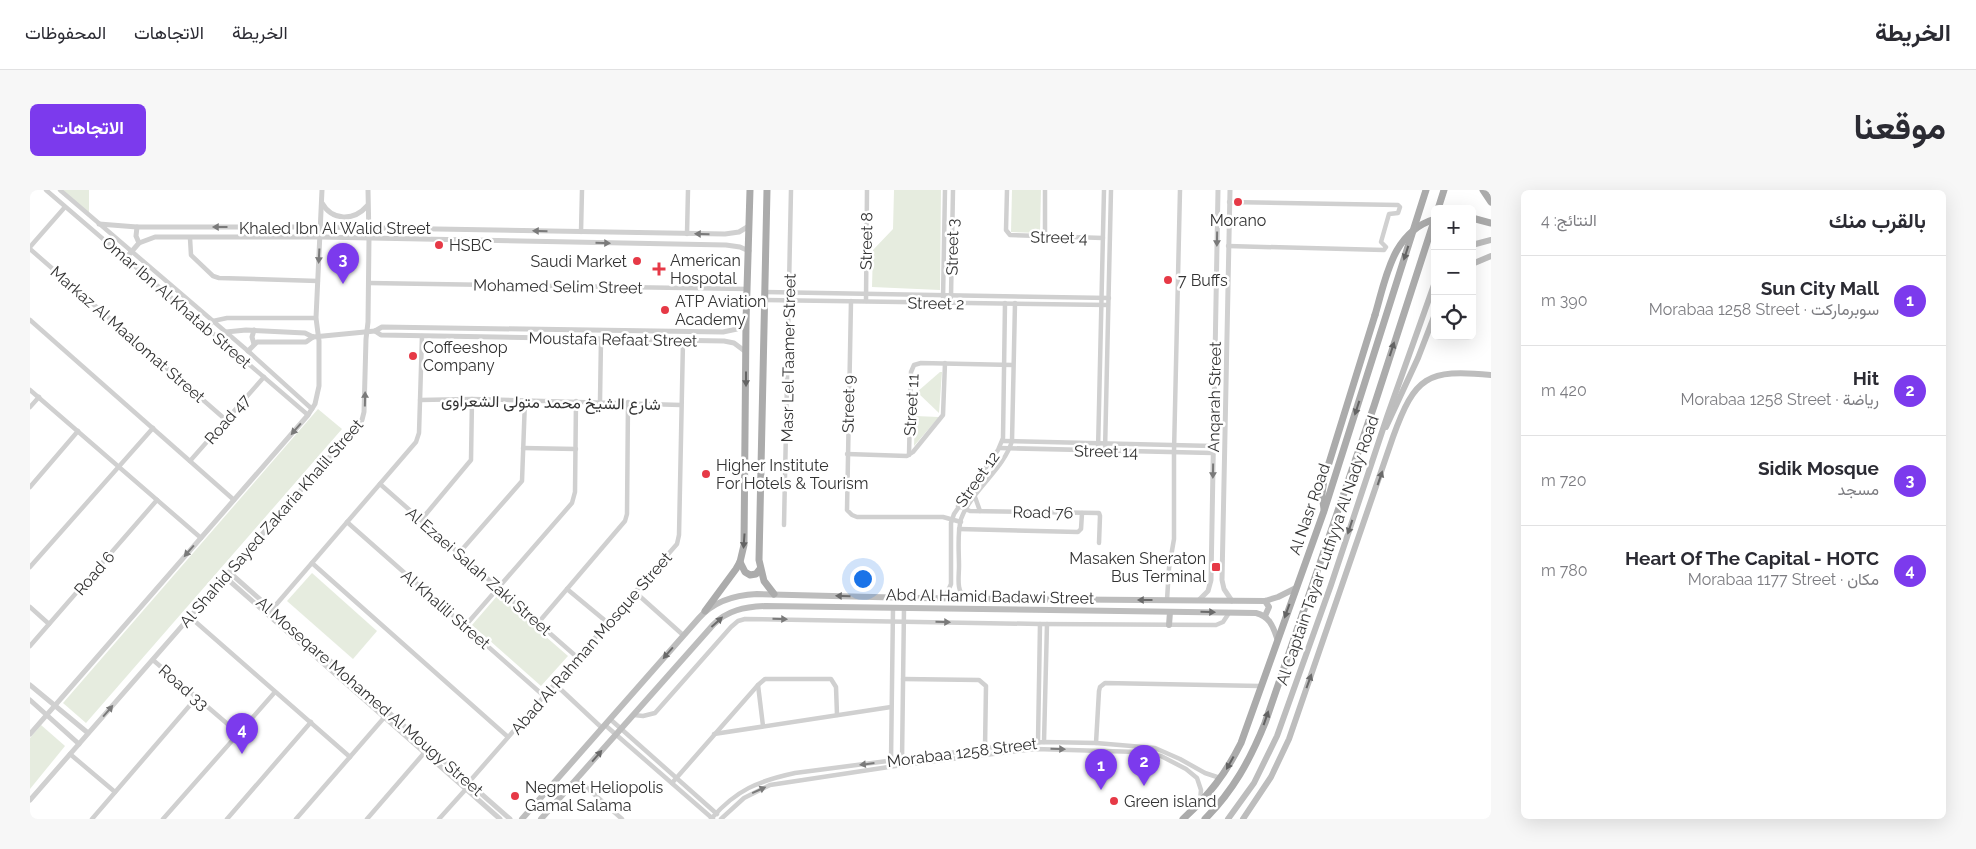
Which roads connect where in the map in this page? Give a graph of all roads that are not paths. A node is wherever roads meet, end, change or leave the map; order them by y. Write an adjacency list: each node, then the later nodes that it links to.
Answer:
1 (46, 190): 27 (street, Omar Ibn Al Khatab Street)
2 (60, 190): 32 (street, Omar Ibn Al Khatab Street)
3 (322, 190): 23 (street)
4 (368, 190): 28 (street, Al Shahid Sayed Zakaria Khalil Street)
5 (582, 190): 38 (street)
6 (688, 190): 39 (street)
7 (750, 190): 33 (main road, Abd Al Hamid Badawi Street)
8 (767, 190): 63 (main road)
9 (791, 190): 61 (street, Masr Lel Taamer Street)
10 (867, 190): 62 (street, Street 8)
11 (945, 190): 64 (street, Street 3)
12 (952, 190): 65 (street, Street 3)
13 (1007, 190): 42 (street, Street 4)
14 (1045, 190): 42 (street)
15 (1104, 190): 45 (street)
16 (1111, 190): 69 (street)
17 (1180, 190): 126 (street)
18 (1218, 190): 127 (street, Anqarah Street, one-way to 127)
19 (1230, 190): 24 (street, Anqarah Street)
20 (1426, 190): 148 (main road, Al Nasr Road, one-way to 148)
21 (1444, 190): 26 (main road)
22 (1483, 190): 25 (main road)
23 (322, 202): 28 (street); 35 (street)
24 (1229, 202): 50 (street, Anqarah Street); 50 (street)
25 (1491, 202)
26 (1439, 205)
27 (65, 206): 51 (street); 55 (street, Omar Ibn Al Khatab Street)
28 (367, 206): 36 (street, Al Shahid Sayed Zakaria Khalil Street)
29 (1476, 219): 31 (main road)
30 (1431, 220): 148 (main road, bridge)
31 (1491, 223)
32 (100, 224): 34 (street, Khaled Ibn Al Walid Street); 52 (street, Omar Ibn Al Khatab Street)
33 (749, 226): 40 (street, Khaled Ibn Al Walid Street); 53 (main road, Abd Al Hamid Badawi Street)
34 (137, 227): 35 (street, Khaled Ibn Al Walid Street, one-way to 34); 47 (street)
35 (320, 227): 36 (street, Khaled Ibn Al Walid Street); 41 (street)
36 (368, 227): 38 (street, Khaled Ibn Al Walid Street, one-way to 36); 44 (street, Al Shahid Sayed Zakaria Khalil Street)
37 (1431, 230): 266 (main road, Al Nasr Road, one-way to 37)
38 (581, 232): 39 (street, Khaled Ibn Al Walid Street)
39 (687, 234): 40 (street, Khaled Ibn Al Walid Street, one-way to 39)
40 (735, 234): 49 (street)
41 (320, 237): 43 (street, Khaled Ibn Al Walid Street); 44 (street, Khaled Ibn Al Walid Street); 57 (street, one-way to 57)
42 (1044, 237): 45 (street, Street 4)
43 (190, 238): 47 (street, Khaled Ibn Al Walid Street); 57 (street)
44 (369, 238): 49 (street, Khaled Ibn Al Walid Street, one-way to 49); 58 (street, Al Shahid Sayed Zakaria Khalil Street)
45 (1103, 238): 68 (street)
46 (1491, 240): 48 (main road)
47 (139, 243): 52 (street)
48 (1476, 244)
49 (735, 246): 53 (street, Khaled Ibn Al Walid Street)
50 (1228, 246): 165 (street, Anqarah Street)
51 (30, 248): 118 (street, Markaz Al Maalomat Street)
52 (131, 251): 55 (street); 81 (street, Omar Ibn Al Khatab Street)
53 (749, 251): 59 (main road, Abd Al Hamid Badawi Street)
54 (1491, 256): 56 (main road)
55 (126, 258): 84 (street, Omar Ibn Al Khatab Street)
56 (1476, 262)
57 (318, 281): 79 (street)
58 (368, 283): 59 (street, Mohamed Selim Street); 88 (street, Al Shahid Sayed Zakaria Khalil Street)
59 (748, 289): 82 (main road, Abd Al Hamid Badawi Street)
60 (1431, 292): 121 (main road, Al Captain Tayar Lutfiyya Al Nady Road)
61 (789, 293): 62 (street, Street 2); 63 (street, Street 2); 70 (street, Masr Lel Taamer Street)
62 (866, 293): 64 (street, Street 2); 72 (street, Street 8)
63 (765, 296): 70 (street, Street 2); 162 (main road)
64 (943, 296): 65 (street, Street 2); 73 (street, Street 3)
65 (951, 296): 66 (street, Street 2); 74 (street, Street 3)
66 (1005, 297): 67 (street, Street 2); 75 (street, Street 12)
67 (1015, 297): 68 (street, Street 2); 76 (street, Street 12)
68 (1102, 298): 69 (street, Street 2); 77 (street)
69 (1108, 298): 78 (street)
70 (789, 300): 71 (street, Street 2); 154 (street, Masr Lel Taamer Street)
71 (850, 301): 72 (street, Street 2); 136 (street, Street 9)
72 (866, 301): 73 (street, Street 2)
73 (942, 303): 74 (street, Street 2)
74 (951, 303): 75 (street, Street 2)
75 (1005, 304): 76 (street, Street 2); 100 (street, Street 12)
76 (1015, 304): 77 (street, Street 2); 101 (street, Street 12)
77 (1102, 305): 78 (street, Street 2); 124 (street)
78 (1108, 305): 125 (street)
79 (316, 318): 81 (street); 91 (street)
80 (30, 320): 119 (street)
81 (213, 321): 84 (street); 87 (street, Omar Ibn Al Khatab Street)
82 (746, 322): 89 (street, Moustafa Refaat Street); 98 (main road, Abd Al Hamid Badawi Street)
83 (1431, 324): 102 (main road)
84 (207, 328): 92 (street, Omar Ibn Al Khatab Street)
85 (254, 330): 87 (street); 91 (street); 96 (street)
86 (375, 331): 88 (street); 89 (street, Moustafa Refaat Street); 90 (street, Moustafa Refaat Street)
87 (226, 332): 92 (street); 97 (street, Omar Ibn Al Khatab Street)
88 (367, 332): 91 (street); 163 (street, Al Shahid Sayed Zakaria Khalil Street, one-way to 88)
89 (728, 332): 95 (street)
90 (422, 336): 93 (street, Moustafa Refaat Street); 109 (street)
91 (316, 337): 96 (street); 116 (street)
92 (220, 339): 104 (street, Omar Ibn Al Khatab Street)
93 (601, 339): 94 (street, Moustafa Refaat Street); 112 (street)
94 (682, 341): 95 (street, Moustafa Refaat Street); 114 (street, Abad Al Rahman Mosque Street)
95 (729, 342): 98 (street, Moustafa Refaat Street)
96 (254, 344): 97 (street)
97 (248, 351): 116 (street, Omar Ibn Al Khatab Street)
98 (746, 352): 159 (main road, Abd Al Hamid Badawi Street, one-way to 159)
99 (944, 363): 100 (street, Street 11); 137 (street); 137 (street, Street 11)
100 (1003, 364): 101 (street, Street 11); 122 (street, Street 12)
101 (1013, 365): 123 (street, Street 12)
102 (1412, 372): 105 (main road); 121 (main road)
103 (1491, 375): 105 (main road, Al Captain Tayar Lutfiyya Al Nady Road)
104 (264, 377): 117 (street, Omar Ibn Al Khatab Street); 118 (street, Road 47)
105 (1420, 386): 268 (main road, Al Captain Tayar Lutfiyya Al Nady Road, one-way to 105)
106 (30, 390): 107 (street)
107 (39, 397): 115 (street); 120 (street)
108 (472, 399): 109 (street, شارع الشيخ محمد متولى الشعراوى); 110 (street, شارع الشيخ محمد متولى الشعراوى); 151 (street)
109 (420, 400): 140 (street)
110 (525, 400): 111 (street, شارع الشيخ محمد متولى الشعراوى); 128 (street)
111 (576, 401): 112 (street, شارع الشيخ محمد متولى الشعراوى); 131 (street)
112 (600, 401): 113 (street, شارع الشيخ محمد متولى الشعراوى)
113 (628, 402): 114 (street, شارع الشيخ محمد متولى الشعراوى); 168 (street)
114 (681, 405): 169 (street, Abad Al Rahman Mosque Street)
115 (30, 407)
116 (312, 409): 117 (street)
117 (308, 414): 144 (street, one-way to 144)
118 (226, 420): 138 (street, Road 47)
119 (153, 428): 138 (street); 139 (street)
120 (78, 431): 139 (street); 141 (street)
121 (1382, 432): 267 (main road, Al Captain Tayar Lutfiyya Al Nady Road, one-way to 267)
122 (1003, 440): 123 (street, Street 14); 129 (street, Street 12)
123 (1012, 441): 124 (street, Street 14); 130 (street, Street 12)
124 (1098, 443): 125 (street, Street 14); 132 (street)
125 (1105, 443): 126 (street, Street 14); 133 (street)
126 (1174, 445): 127 (street, Street 14); 134 (street)
127 (1213, 446): 135 (street, Anqarah Street)
128 (524, 448): 131 (street); 158 (street)
129 (1000, 448): 130 (street, Street 14); 145 (street, Street 12)
130 (1009, 449): 132 (street, Street 14); 142 (street, Street 12)
131 (576, 450): 166 (street)
132 (1098, 451): 133 (street, Street 14)
133 (1105, 451): 134 (street, Street 14)
134 (1174, 452): 135 (street, Street 14); 173 (street)
135 (1213, 453): 164 (street, Anqarah Street, one-way to 164)
136 (847, 454): 137 (street); 150 (street, Street 9)
137 (909, 455)
138 (190, 461): 144 (street)
139 (119, 467): 143 (street); 161 (street)
140 (380, 484): 151 (street, Al Ezaei Salah Zaki Street); 152 (street)
141 (30, 487)
142 (975, 497): 146 (street, Street 12); 147 (street)
143 (157, 500): 156 (street); 189 (street, Road 6)
144 (234, 500): 156 (street)
145 (958, 506): 146 (street, Road 76); 150 (street, Street 12)
146 (966, 510): 147 (street, Road 76); 153 (street, Street 12)
147 (980, 511): 149 (street, Road 76)
148 (1324, 511): 167 (main road, Al Nasr Road)
149 (1082, 513): 155 (street); 157 (street, Road 76)
150 (952, 519): 153 (street, Street 9); 171 (street, Street 12)
151 (421, 520): 158 (street, Al Ezaei Salah Zaki Street)
152 (347, 522): 160 (street); 194 (street, Al Khalili Street)
153 (961, 522): 155 (street, Street 12)
154 (784, 525)
155 (959, 529): 172 (street, Street 12)
156 (201, 538): 209 (street, one-way to 209)
157 (1099, 543)
158 (459, 553): 166 (street, Al Ezaei Salah Zaki Street)
159 (740, 562): 162 (main road); 180 (main road, Abd Al Hamid Badawi Street)
160 (312, 563): 181 (street); 224 (street)
161 (30, 566)
162 (760, 569): 170 (main road)
163 (227, 575): 181 (street, Al Moseqare Mohamed Al Mougy Street); 185 (street, Al Shahid Sayed Zakaria Khalil Street)
164 (1210, 585): 165 (street); 174 (street)
165 (1222, 585): 175 (street)
166 (498, 588): 188 (street, Al Ezaei Salah Zaki Street); 194 (street)
167 (1296, 588): 176 (main road, Abd Al Hamid Badawi Street); 196 (main road, Al Nasr Road, one-way to 196)
168 (567, 589): 188 (street); 190 (street)
169 (635, 592): 190 (street, Abad Al Rahman Mosque Street); 195 (street)
170 (774, 594): 171 (main road, Abd Al Hamid Badawi Street, one-way to 170); 180 (main road, Abd Al Hamid Badawi Street)
171 (941, 598): 172 (main road, Abd Al Hamid Badawi Street)
172 (965, 599): 173 (main road, Abd Al Hamid Badawi Street, one-way to 172)
173 (1168, 600): 174 (main road, Abd Al Hamid Badawi Street)
174 (1199, 601): 175 (main road, Abd Al Hamid Badawi Street)
175 (1232, 601): 176 (main road, Abd Al Hamid Badawi Street)
176 (1265, 601): 184 (main road)
177 (30, 607): 189 (street)
178 (893, 608): 179 (main road, Abd Al Hamid Badawi Street); 186 (street); 213 (main road, Abd Al Hamid Badawi Street, one-way to 178)
179 (904, 608): 182 (main road, Abd Al Hamid Badawi Street); 187 (street)
180 (705, 611): 195 (main road, Abd Al Hamid Badawi Street)
181 (270, 612): 212 (street, Al Moseqare Mohamed Al Mougy Street)
182 (1170, 612): 183 (main road, Abd Al Hamid Badawi Street, one-way to 183); 193 (main road)
183 (1229, 613): 184 (main road, Abd Al Hamid Badawi Street); 193 (street)
184 (1265, 616): 196 (main road)
185 (190, 617): 199 (street, Al Shahid Sayed Zakaria Khalil Street); 205 (street)
186 (893, 621): 187 (street); 210 (street); 213 (street, one-way to 186)
187 (904, 621): 191 (street, one-way to 191); 200 (street)
188 (538, 623): 198 (street, Al Ezaei Salah Zaki Street)
189 (49, 624): 197 (street, Road 6)
190 (608, 624): 198 (street, Abad Al Rahman Mosque Street)
191 (1040, 624): 192 (street); 225 (street)
192 (1047, 624): 193 (street); 226 (street)
193 (1169, 625)
194 (465, 626): 206 (street, Al Khalili Street)
195 (683, 635): 215 (main road, Abd Al Hamid Badawi Street, one-way to 215)
196 (1277, 638): 204 (main road, Al Nasr Road)
197 (30, 646)
198 (578, 658): 201 (street, Abad Al Rahman Mosque Street)
199 (153, 660): 207 (street, Road 33); 220 (street, Al Shahid Sayed Zakaria Khalil Street, one-way to 199)
200 (903, 679): 231 (street); 236 (street)
201 (555, 684): 206 (street, Abad Al Rahman Mosque Street); 217 (street)
202 (758, 684): 214 (street); 218 (street); 223 (street)
203 (30, 685): 209 (street)
204 (1260, 686): 227 (street); 242 (main road, Al Nasr Road, one-way to 242)
205 (275, 692): 216 (street); 221 (street)
206 (544, 696): 224 (street, Abad Al Rahman Mosque Street)
207 (197, 697): 221 (street, Road 33); 248 (street)
208 (30, 700): 211 (street)
209 (56, 705): 211 (street); 220 (street)
210 (891, 707): 214 (street); 237 (street)
211 (47, 715): 222 (street); 228 (street)
212 (387, 715): 230 (street, Al Moseqare Mohamed Al Mougy Street); 232 (street, Al Moseqare Mohamed Al Mougy Street); 235 (street)
213 (634, 715): 219 (main road, Abd Al Hamid Badawi Street)
214 (837, 715): 218 (street)
215 (610, 719): 217 (main road, Abd Al Hamid Badawi Street); 219 (street)
216 (311, 722): 235 (street); 254 (street)
217 (604, 726): 219 (street); 260 (main road, Abd Al Hamid Badawi Street)
218 (762, 726): 223 (street)
219 (619, 732): 241 (street); 243 (main road, Abd Al Hamid Badawi Street, one-way to 219); 246 (street)
220 (88, 733): 228 (street, Al Shahid Sayed Zakaria Khalil Street)
221 (238, 733): 253 (street)
222 (30, 734)
223 (714, 734): 241 (street)
224 (508, 737): 245 (street, Abad Al Rahman Mosque Street)
225 (1038, 742): 226 (street, Morabaa 1258 Street); 229 (street, Morabaa 1258 Street)
226 (1044, 742): 227 (street, Morabaa 1258 Street)
227 (1096, 743): 242 (street, Morabaa 1258 Street)
228 (79, 744): 234 (street, Al Shahid Sayed Zakaria Khalil Street)
229 (1003, 746): 231 (street, Morabaa 1258 Street); 233 (street)
230 (429, 747): 232 (street); 245 (street, Al Moseqare Mohamed Al Mougy Street)
231 (985, 748): 236 (street, Morabaa 1258 Street)
232 (425, 752): 247 (street, Al Moseqare Mohamed Al Mougy Street); 256 (street)
233 (1003, 752): 238 (street, Morabaa 1258 Street); 250 (street, Morabaa 1258 Street, one-way to 250)
234 (70, 754): 248 (street); 249 (street, Al Shahid Sayed Zakaria Khalil Street)
235 (350, 757): 255 (street)
236 (902, 759): 237 (street, Morabaa 1258 Street); 238 (street)
237 (891, 760): 239 (street); 240 (street, Morabaa 1258 Street, one-way to 240)
238 (902, 765): 239 (street, Morabaa 1258 Street)
239 (892, 767): 244 (street, Morabaa 1258 Street)
240 (795, 773): 244 (street); 251 (street, Morabaa 1258 Street)
241 (676, 778): 246 (street); 251 (street)
242 (1222, 778): 250 (main road, Al Nasr Road)
243 (577, 779): 261 (main road, Abd Al Hamid Badawi Street); 262 (street)
244 (796, 780): 264 (street, Morabaa 1258 Street, one-way to 244)
245 (469, 783): 247 (street); 259 (street, Al Moseqare Mohamed Al Mougy Street)
246 (672, 783): 263 (street)
247 (465, 788): 257 (street); 258 (street, Al Moseqare Mohamed Al Mougy Street)
248 (115, 792): 252 (street)
249 (30, 800)
250 (1200, 803): 265 (main road, Al Nasr Road)
251 (716, 813): 263 (street, Morabaa 1258 Street); 264 (street)
252 (92, 819)
253 (163, 819)
254 (227, 819)
255 (296, 819)
256 (366, 819)
257 (439, 819)
258 (500, 819)
259 (510, 819)
260 (522, 819)
261 (541, 819)
262 (622, 819)
263 (712, 819)
264 (721, 819)
265 (1183, 819)
266 (1205, 819)
267 (1228, 819)
268 (1243, 819)

